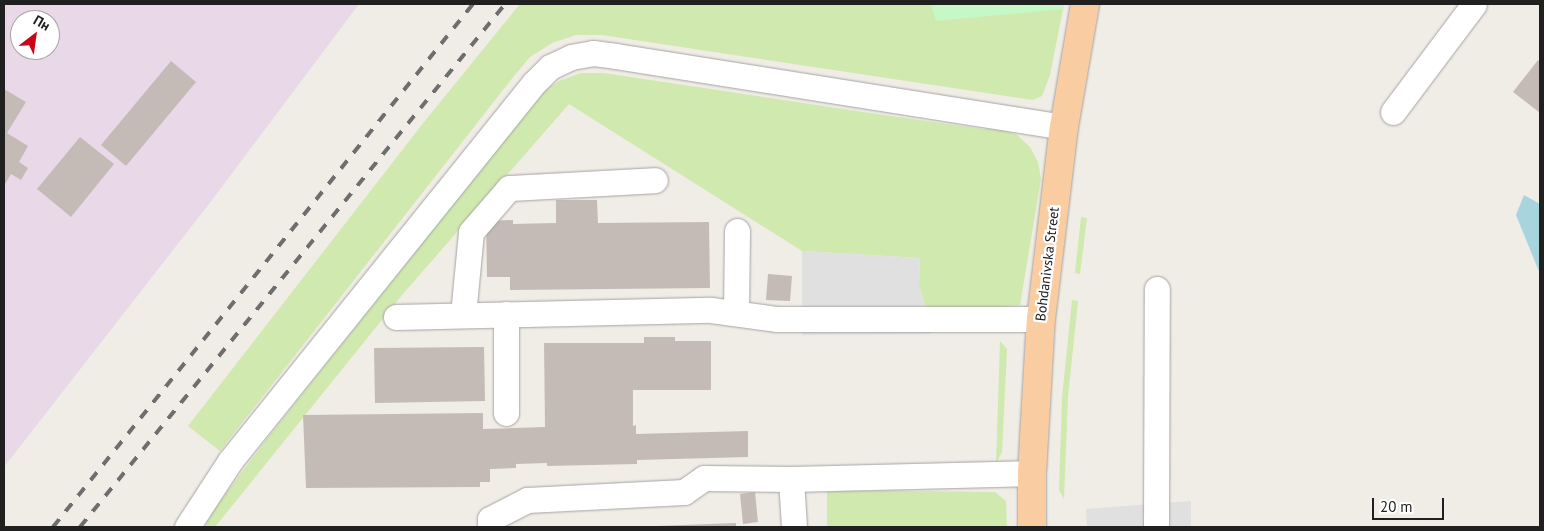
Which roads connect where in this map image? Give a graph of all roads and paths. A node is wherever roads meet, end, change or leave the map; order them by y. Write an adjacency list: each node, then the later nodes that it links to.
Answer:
1 (1085, 4): 4 (main road, Bohdanivska Street)
2 (1474, 4): 3 (lane)
3 (1393, 112)
4 (1064, 128): 12 (main road, Bohdanivska Street); 16 (lane)
5 (655, 180): 10 (lane)
6 (737, 231): 8 (lane)
7 (1157, 289): 20 (lane)
8 (736, 313): 9 (lane); 12 (lane)
9 (506, 314): 10 (lane); 13 (lane)
10 (463, 315): 11 (lane)
11 (396, 317)
12 (1040, 319): 14 (main road, Bohdanivska Street)
13 (506, 413)
14 (1032, 473): 15 (lane); 19 (main road, Bohdanivska Street)
15 (791, 479): 17 (lane); 18 (lane)
16 (187, 527)
17 (490, 527)
18 (794, 527)
19 (1032, 527)
20 (1156, 527)

